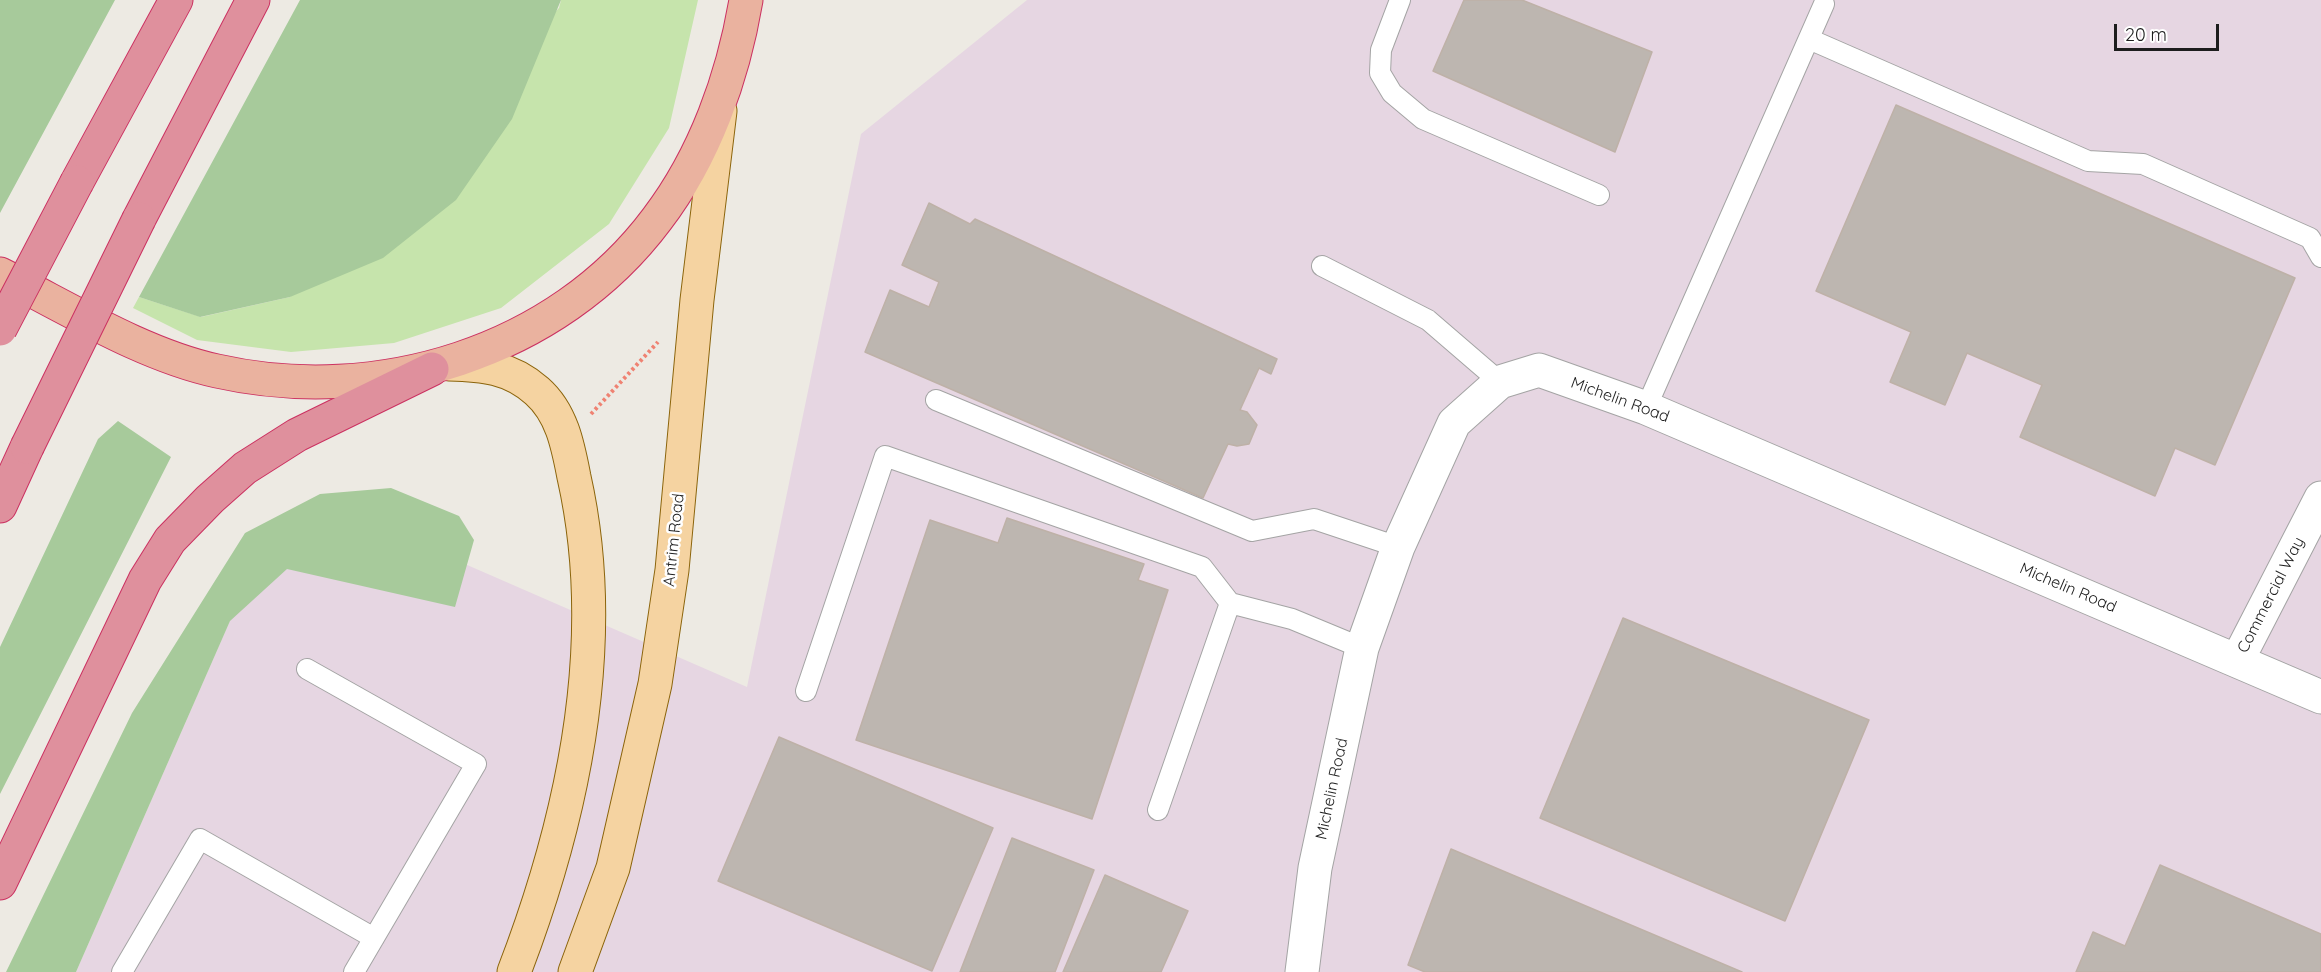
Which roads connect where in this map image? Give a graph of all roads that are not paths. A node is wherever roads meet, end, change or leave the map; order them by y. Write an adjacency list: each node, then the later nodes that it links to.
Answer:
1 (176, 0): 12 (highway, bridge)
2 (253, 0): 18 (highway, bridge)
3 (746, 0): 7 (highway)
4 (1400, 0): 8 (lane)
5 (1824, 4): 6 (lane)
6 (1809, 39): 9 (lane); 16 (lane)
7 (721, 98): 13 (highway); 32 (main road, Antrim Road)
8 (1599, 195)
9 (2321, 257)
10 (1322, 266): 14 (lane)
11 (0, 274): 13 (highway)
12 (0, 329)
13 (440, 367): 27 (highway); 31 (main road)
14 (1500, 381): 16 (street, Michelin Road); 19 (street, Michelin Road)
15 (936, 400): 19 (lane)
16 (1646, 408): 22 (street, Michelin Road)
17 (2321, 498): 22 (street, Commercial Way)
18 (0, 506)
19 (1398, 547): 21 (street, Michelin Road)
20 (1230, 603): 21 (lane); 24 (lane); 26 (lane)
21 (1362, 648): 33 (street, Michelin Road)
22 (2237, 661): 25 (street, Michelin Road)
23 (307, 669): 28 (lane)
24 (806, 691)
25 (2321, 697)
26 (1158, 810)
27 (0, 883)
28 (374, 938): 29 (lane); 30 (lane)
29 (122, 972)
30 (354, 972)
31 (514, 972)
32 (575, 972)
33 (1302, 972)

